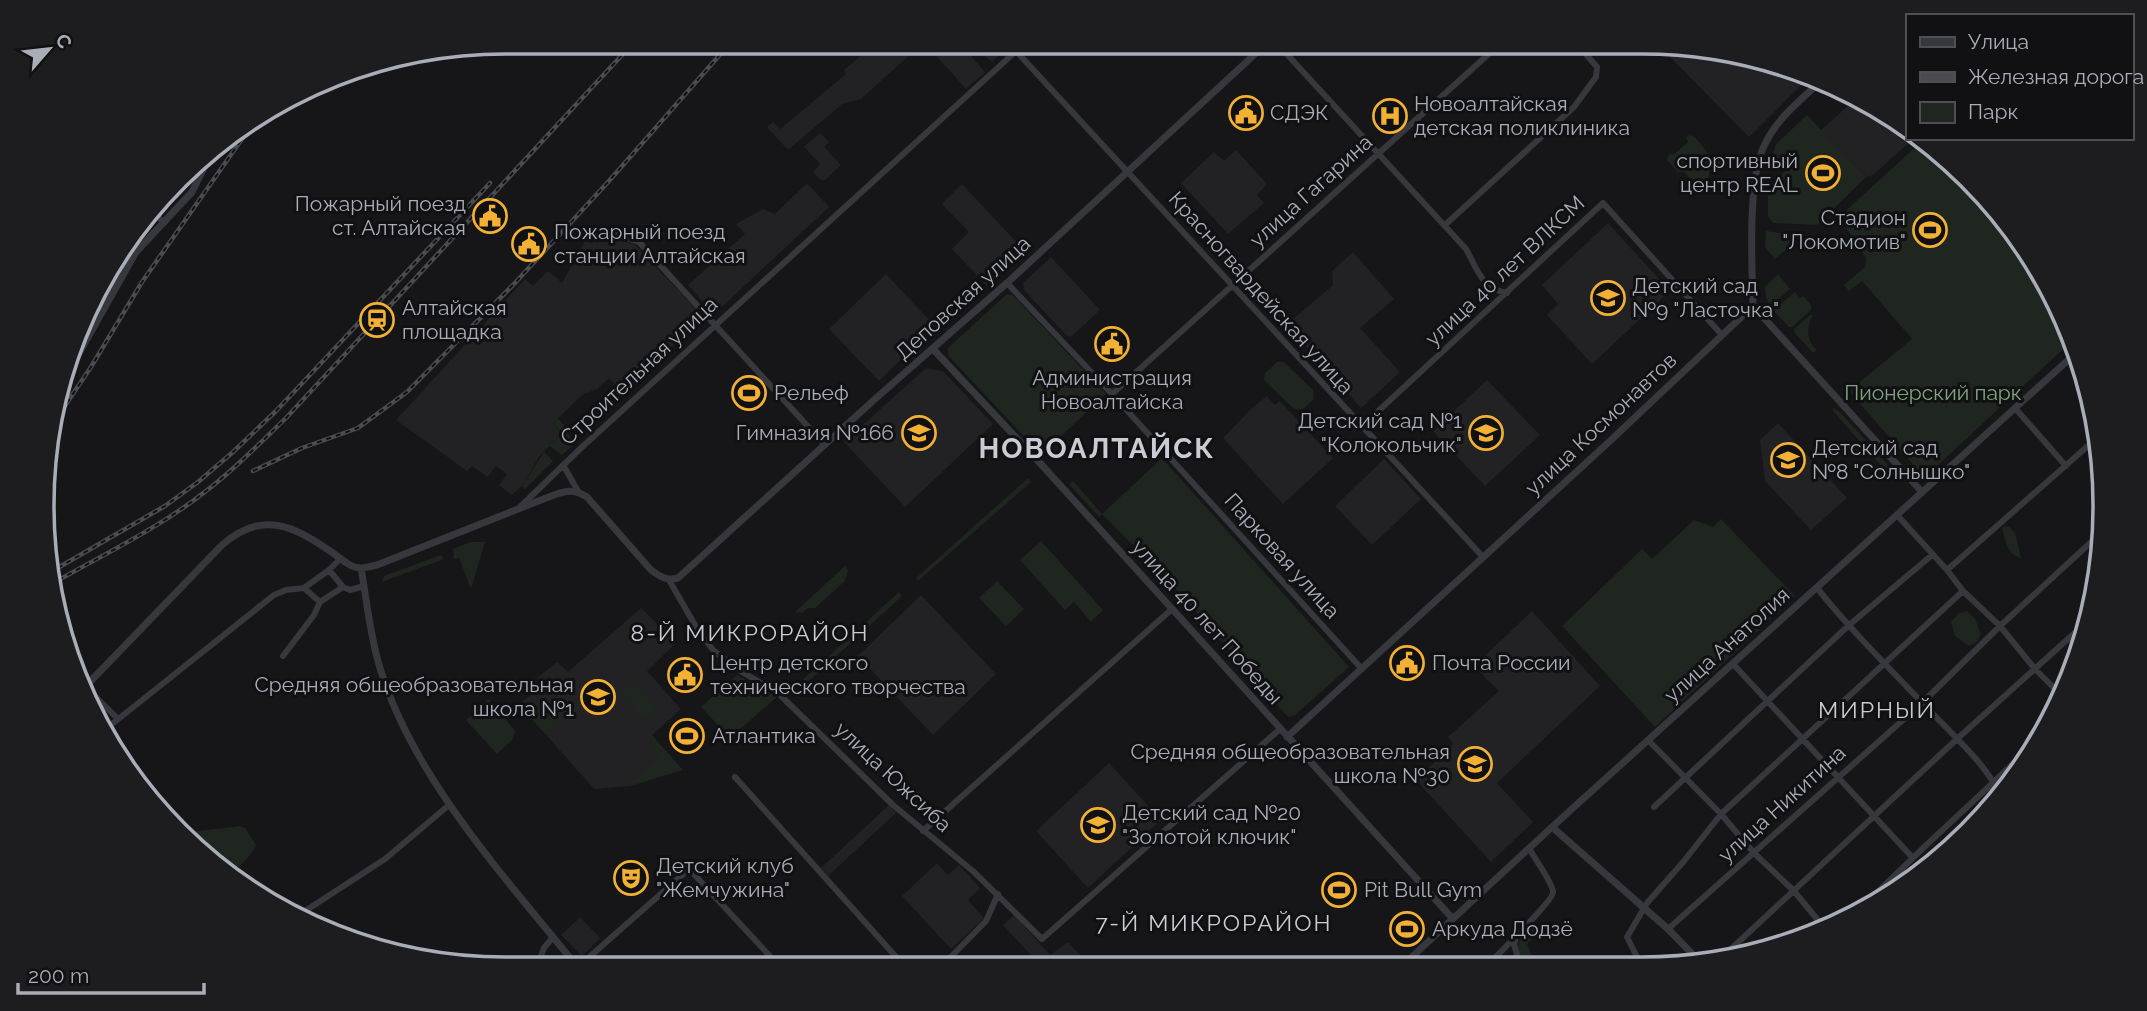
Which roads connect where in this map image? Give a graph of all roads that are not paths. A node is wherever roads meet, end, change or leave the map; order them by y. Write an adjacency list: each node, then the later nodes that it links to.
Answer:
1 (1013, 54): 19 (street, Строительная улица)
2 (1019, 54): 10 (street, Красногвардейская улица)
3 (1255, 54): 10 (street, Деповская улица)
4 (1288, 54): 8 (street)
5 (1489, 54): 8 (street, улица Гагарина)
6 (1586, 54): 13 (street)
7 (1813, 89): 18 (street)
8 (1379, 152): 13 (street); 16 (street, улица Гагарина)
9 (202, 171): 12 (street)
10 (1126, 171): 15 (street, Деповская улица); 16 (street, Красногвардейская улица)
11 (158, 217): 12 (street)
12 (164, 223): 21 (street)
13 (1445, 225): 17 (street)
14 (613, 234): 19 (street)
15 (1007, 283): 22 (street, Деповская улица); 24 (street, Парковая улица)
16 (1231, 287): 24 (street, улица Гагарина); 26 (street, Красногвардейская улица)
17 (1507, 293): 20 (street, улица 40 лет ВЛКСМ); 26 (street, улица 40 лет ВЛКСМ)
18 (1753, 306): 20 (street, улица Космонавтов); 32 (street)
19 (716, 324): 27 (street); 29 (street, Строительная улица)
20 (1723, 335): 37 (street, улица Космонавтов)
21 (85, 342)
22 (933, 349): 27 (street, Деповская улица); 49 (street, улица 40 лет Победы)
23 (2069, 359): 25 (street, улица Анатолия)
24 (1112, 394): 56 (street, Парковая улица)
25 (2015, 408): 30 (street); 32 (street, улица Анатолия)
26 (1360, 427): 37 (street, Красногвардейская улица)
27 (825, 445): 42 (street, Деповская улица)
28 (2089, 445): 30 (street)
29 (563, 465): 31 (street, улица Южсиба); 33 (street, Строительная улица)
30 (2066, 466): 41 (street)
31 (578, 491): 33 (street); 42 (street, улица Южсиба)
32 (1922, 492): 34 (street, улица Анатолия)
33 (520, 507): 39 (street, Строительная улица)
34 (1897, 515): 36 (street); 46 (street, улица Анатолия)
35 (2091, 542): 51 (street, улица Никитина)
36 (1932, 555): 41 (street); 50 (street)
37 (1483, 557): 56 (street, улица Космонавтов)
38 (340, 559): 39 (street); 40 (street); 58 (street)
39 (361, 568): 43 (street)
40 (329, 570): 44 (street); 45 (street)
41 (1947, 570): 47 (street)
42 (669, 580): 80 (street, улица Южсиба)
43 (364, 586): 44 (street); 75 (street)
44 (343, 587): 48 (street)
45 (304, 588): 48 (street); 63 (street)
46 (1817, 588): 50 (street); 54 (street, улица Анатолия)
47 (1963, 591): 51 (street); 55 (street)
48 (320, 602): 53 (street)
49 (1172, 609): 65 (street, улица 40 лет Победы); 80 (street)
50 (1848, 626): 55 (street); 61 (street)
51 (2000, 626): 57 (street); 62 (street, улица Никитина)
52 (2074, 634): 57 (street)
53 (283, 656)
54 (1733, 664): 61 (street); 68 (street, улица Анатолия)
55 (1884, 664): 62 (street); 69 (street)
56 (1361, 668): 66 (street, улица Космонавтов)
57 (2035, 669): 59 (street); 67 (street)
58 (90, 681)
59 (2054, 688)
60 (99, 700): 63 (street)
61 (1767, 702): 69 (street); 72 (street)
62 (1922, 703): 67 (street); 73 (street, улица Никитина)
63 (118, 719): 64 (street)
64 (111, 724)
65 (1280, 729): 66 (street, улица 40 лет Победы); 86 (street, улица Южсиба)
66 (1287, 737): 89 (street, улица 40 лет Победы)
67 (1957, 739): 74 (street); 78 (street)
68 (1648, 740): 72 (street); 79 (street, улица Анатолия)
69 (1802, 741): 73 (street); 77 (street)
70 (2005, 772): 74 (street)
71 (735, 777): 100 (street)
72 (1685, 777): 76 (street); 77 (street)
73 (1837, 777): 78 (street); 82 (street, улица Никитина)
74 (1995, 783): 83 (street)
75 (449, 805): 88 (street); 93 (street)
76 (1654, 807)
77 (1721, 814): 82 (street); 87 (street)
78 (1873, 816): 83 (street); 85 (street)
79 (1552, 827): 81 (street, улица Анатолия); 87 (street)
80 (923, 831): 86 (street, улица Южсиба)
81 (1529, 848): 89 (street, улица Анатолия); 92 (street)
82 (1754, 853): 85 (street); 91 (street, улица Никитина)
83 (1912, 857): 84 (street)
84 (1883, 886)
85 (1794, 891): 90 (street); 94 (street)
86 (998, 894): 101 (street)
87 (1644, 908): 91 (street); 105 (street)
88 (306, 910)
89 (1453, 919): 102 (street, улица Анатолия)
90 (1818, 920)
91 (1668, 929): 95 (street)
92 (1516, 934): 103 (street); 104 (street)
93 (553, 937): 96 (street); 97 (street)
94 (1733, 947)
95 (1692, 954)
96 (541, 957)
97 (569, 957)
98 (590, 957): 99 (street)
99 (770, 957)
100 (896, 957)
101 (951, 957)
102 (1412, 957)
103 (1495, 957)
104 (1518, 957)
105 (1638, 957)

